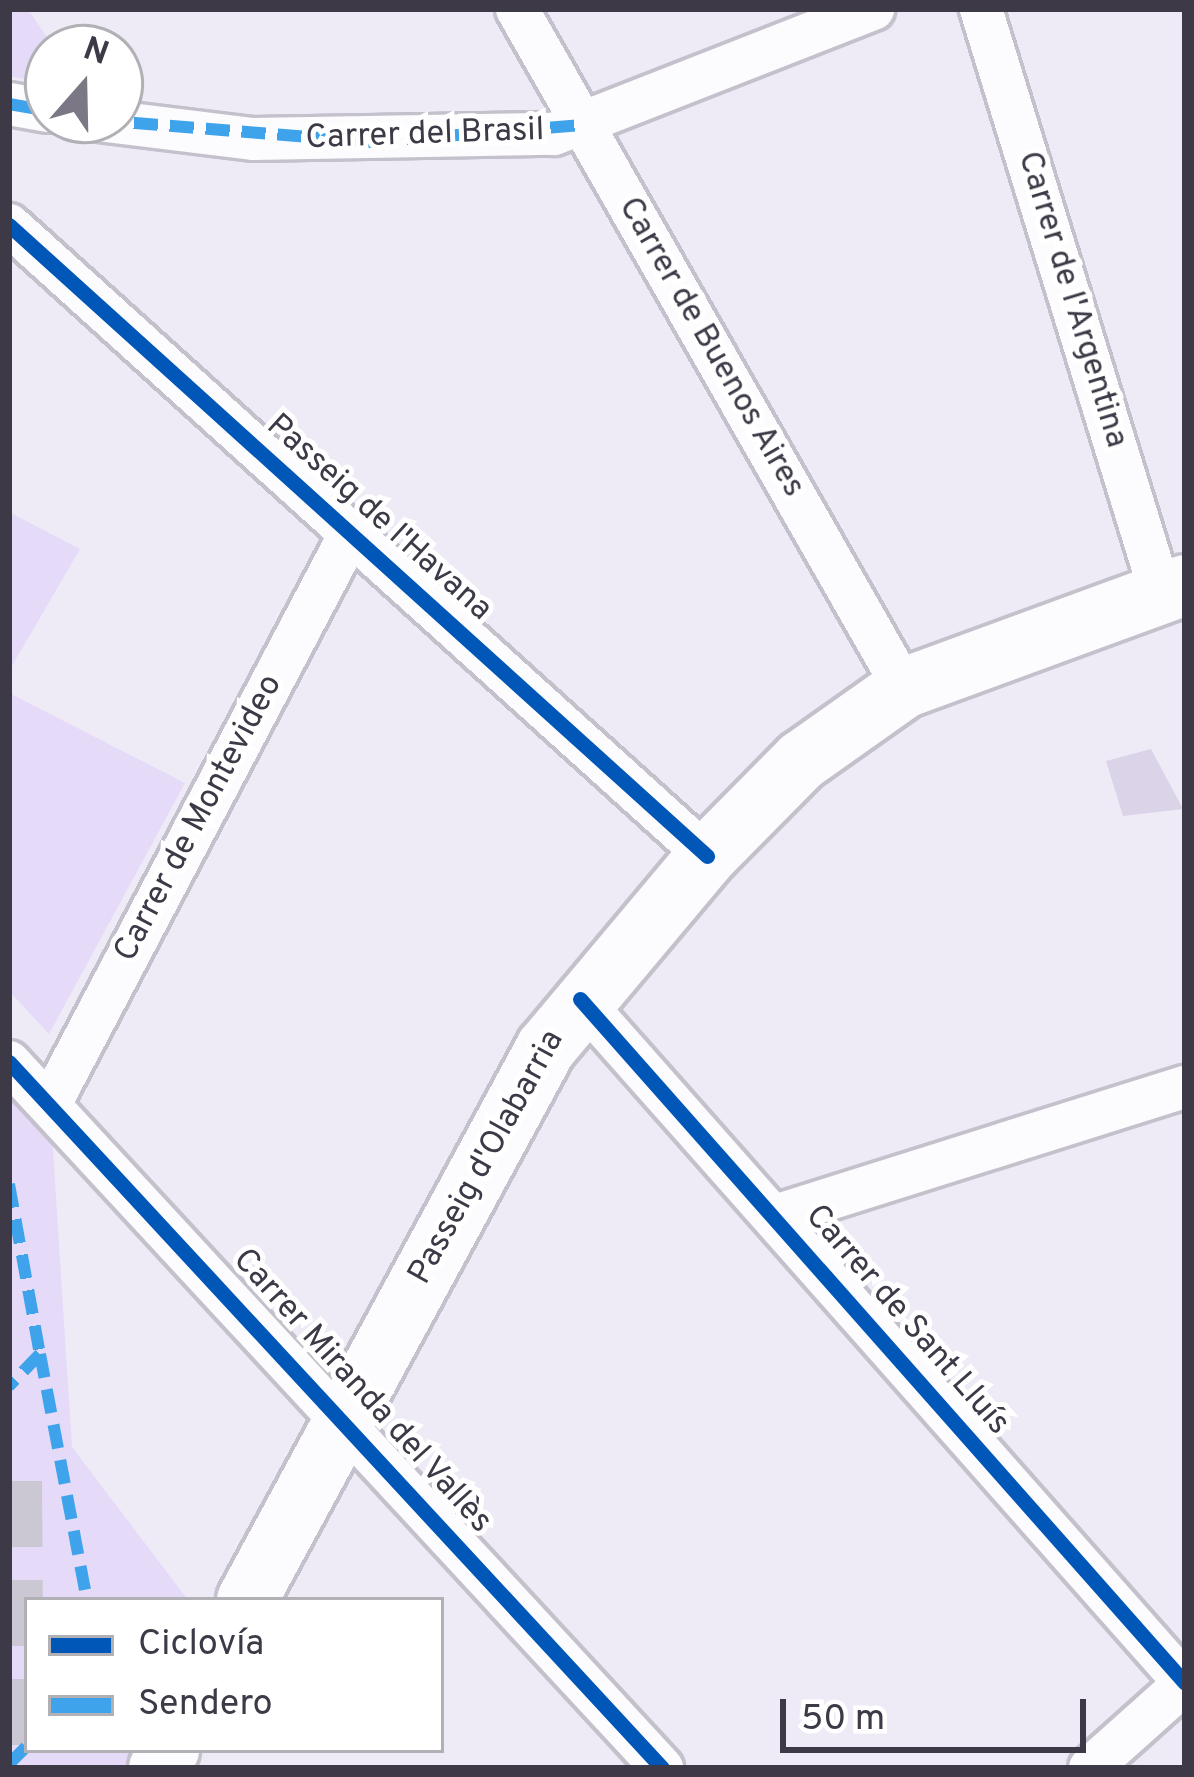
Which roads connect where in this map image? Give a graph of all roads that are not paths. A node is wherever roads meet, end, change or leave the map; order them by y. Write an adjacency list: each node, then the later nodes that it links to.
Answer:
1 (517, 9): 5 (street, Carrer de Buenos Aires)
2 (873, 9): 5 (street, Carrer del Brasil)
3 (981, 9): 8 (street, Carrer de l'Argentina)
4 (144, 124): 5 (street, Carrer del Brasil)
5 (583, 124): 9 (street, Carrer de Buenos Aires)
6 (9, 225): 7 (street, Passeig de l'Havana)
7 (350, 534): 10 (street, Passeig de l'Havana); 14 (street, Carrer de Montevideo)
8 (1173, 588): 9 (main road, Passeig d'Olabarria)
9 (904, 688): 10 (main road, Passeig d'Olabarria)
10 (707, 856): 11 (main road, Passeig d'Olabarria)
11 (580, 999): 15 (street, Carrer de Sant Lluís); 16 (main road, Passeig d'Olabarria)
12 (9, 1062): 14 (street, Carrer Miranda del Vallès)
13 (1185, 1087): 15 (street)
14 (50, 1104): 16 (street, Carrer Miranda del Vallès)
15 (775, 1216): 18 (street, Carrer de Sant Lluís)
16 (346, 1417): 17 (main road, Passeig d'Olabarria); 19 (street, Carrer Miranda del Vallès)
17 (249, 1597)
18 (1185, 1683): 20 (street)
19 (662, 1768)
20 (1090, 1768)

